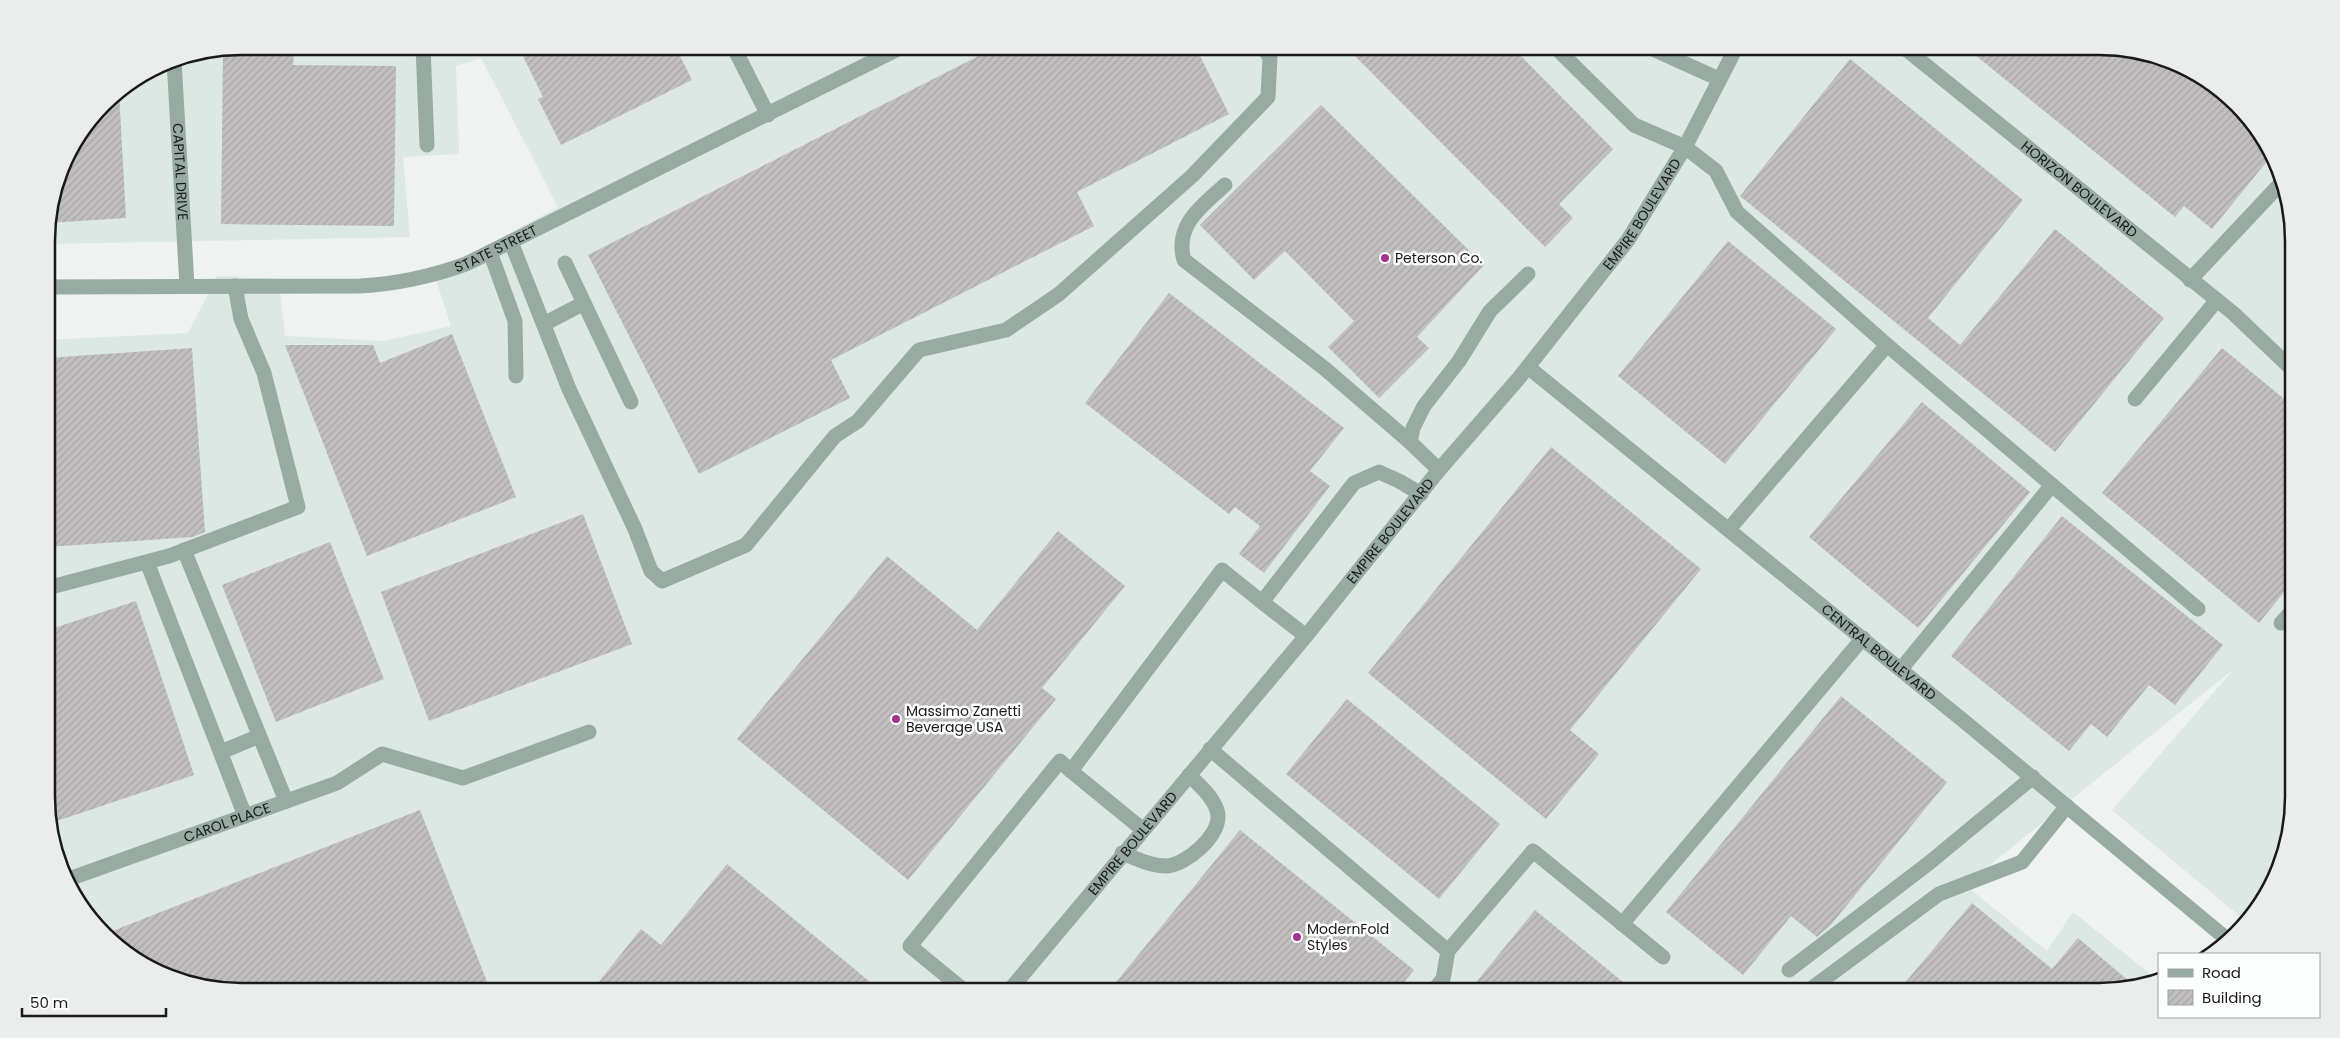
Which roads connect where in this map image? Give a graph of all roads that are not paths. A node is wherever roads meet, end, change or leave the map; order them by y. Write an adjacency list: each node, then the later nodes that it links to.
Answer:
1 (423, 55): 12 (street)
2 (738, 55): 11 (street)
3 (886, 55): 11 (street, STATE STREET)
4 (1268, 55): 26 (street)
5 (1563, 55): 13 (street)
6 (1666, 55): 10 (street)
7 (1731, 55): 10 (street, EMPIRE BOULEVARD)
8 (1913, 55): 20 (street, HORIZON BOULEVARD)
9 (174, 67): 21 (street, CAPITAL DRIVE)
10 (1719, 79): 13 (street, EMPIRE BOULEVARD)
11 (768, 115): 16 (street, STATE STREET)
12 (427, 146)
13 (1685, 148): 27 (street); 29 (street, EMPIRE BOULEVARD)
14 (1225, 185): 33 (street)
15 (2277, 187): 20 (street)
16 (511, 242): 17 (street, STATE STREET); 26 (street)
17 (490, 252): 22 (street, STATE STREET); 30 (street)
18 (565, 263): 25 (street)
19 (1528, 274): 33 (street)
20 (2190, 280): 24 (street, HORIZON BOULEVARD)
21 (186, 286): 22 (street, STATE STREET); 23 (street, STATE STREET)
22 (235, 286): 38 (street)
23 (55, 287)
24 (2217, 300): 28 (street, HORIZON BOULEVARD); 31 (street)
25 (584, 303): 26 (street); 32 (street)
26 (544, 324)
27 (1887, 345): 35 (street); 37 (street)
28 (2285, 363)
29 (1528, 367): 34 (street, EMPIRE BOULEVARD); 37 (street, CENTRAL BOULEVARD)
30 (516, 376)
31 (2135, 399)
32 (632, 402)
33 (1410, 442): 34 (street)
34 (1439, 470): 36 (street, EMPIRE BOULEVARD)
35 (2052, 485): 42 (street); 47 (street)
36 (1421, 494): 41 (street); 45 (street, EMPIRE BOULEVARD)
37 (1729, 529): 46 (street, CENTRAL BOULEVARD)
38 (184, 550): 39 (street); 49 (street)
39 (147, 562): 40 (street); 51 (street)
40 (55, 586)
41 (1262, 602): 45 (street); 52 (street)
42 (2198, 609)
43 (2285, 619): 44 (street)
44 (2281, 623)
45 (1306, 636): 50 (street, EMPIRE BOULEVARD)
46 (1863, 638): 47 (street, CENTRAL BOULEVARD); 61 (street)
47 (1901, 669): 54 (street, CENTRAL BOULEVARD)
48 (588, 732): 55 (street, CAROL PLACE)
49 (259, 736): 51 (street); 55 (street)
50 (1210, 749): 53 (street, EMPIRE BOULEVARD); 63 (street)
51 (221, 752): 57 (street)
52 (1071, 771): 58 (street); 66 (street)
53 (1189, 775): 58 (street, EMPIRE BOULEVARD); 59 (street)
54 (2033, 777): 56 (street, CENTRAL BOULEVARD); 65 (street)
55 (286, 801): 57 (street, CAROL PLACE)
56 (2068, 806): 62 (street, CENTRAL BOULEVARD); 69 (street)
57 (246, 816): 60 (street, CAROL PLACE)
58 (1142, 830): 59 (street, EMPIRE BOULEVARD)
59 (1122, 853): 67 (street, EMPIRE BOULEVARD)
60 (73, 877)
61 (1622, 924): 63 (street); 64 (street)
62 (2223, 936)
63 (1448, 951): 68 (street)
64 (1663, 957)
65 (1789, 970)
66 (955, 983)
67 (1015, 983)
68 (1440, 983)
69 (1819, 983)

